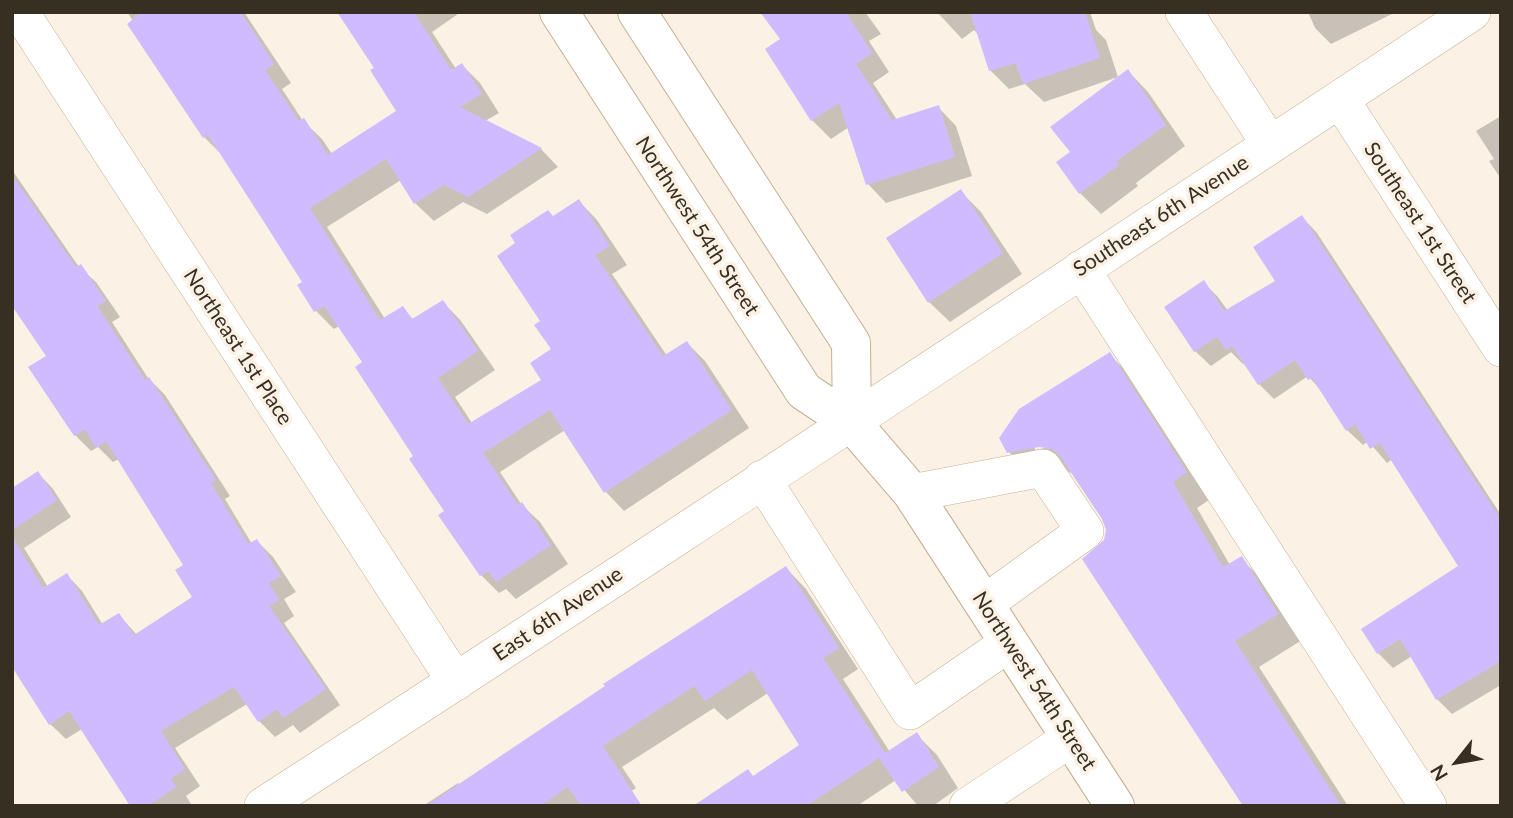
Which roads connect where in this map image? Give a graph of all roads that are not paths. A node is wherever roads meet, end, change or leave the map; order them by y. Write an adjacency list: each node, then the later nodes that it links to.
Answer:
1 (20, 12): 15 (street, Northeast 1st Place)
2 (559, 12): 10 (main road, Northwest 54th Street)
3 (637, 12): 10 (main road)
4 (1184, 12): 7 (street)
5 (1472, 12): 6 (street, Southeast 6th Avenue)
6 (1340, 99): 7 (street, Southeast 6th Avenue); 9 (street, Southeast 1st Street)
7 (1270, 144): 8 (street, Southeast 6th Avenue)
8 (1081, 269): 10 (street, Southeast 6th Avenue); 20 (street)
9 (1501, 348)
10 (852, 423): 11 (street, East 6th Avenue); 12 (main road, Northwest 54th Street)
11 (762, 479): 14 (street); 15 (street, East 6th Avenue)
12 (912, 493): 13 (main road, Northwest 54th Street); 13 (street)
13 (984, 604): 14 (main road, Northwest 54th Street)
14 (1009, 643): 16 (main road, Northwest 54th Street)
15 (456, 682): 17 (street, East 6th Avenue)
16 (1071, 738): 18 (street); 19 (main road, Northwest 54th Street)
17 (263, 806)
18 (968, 806)
19 (1115, 806)
20 (1428, 806)

